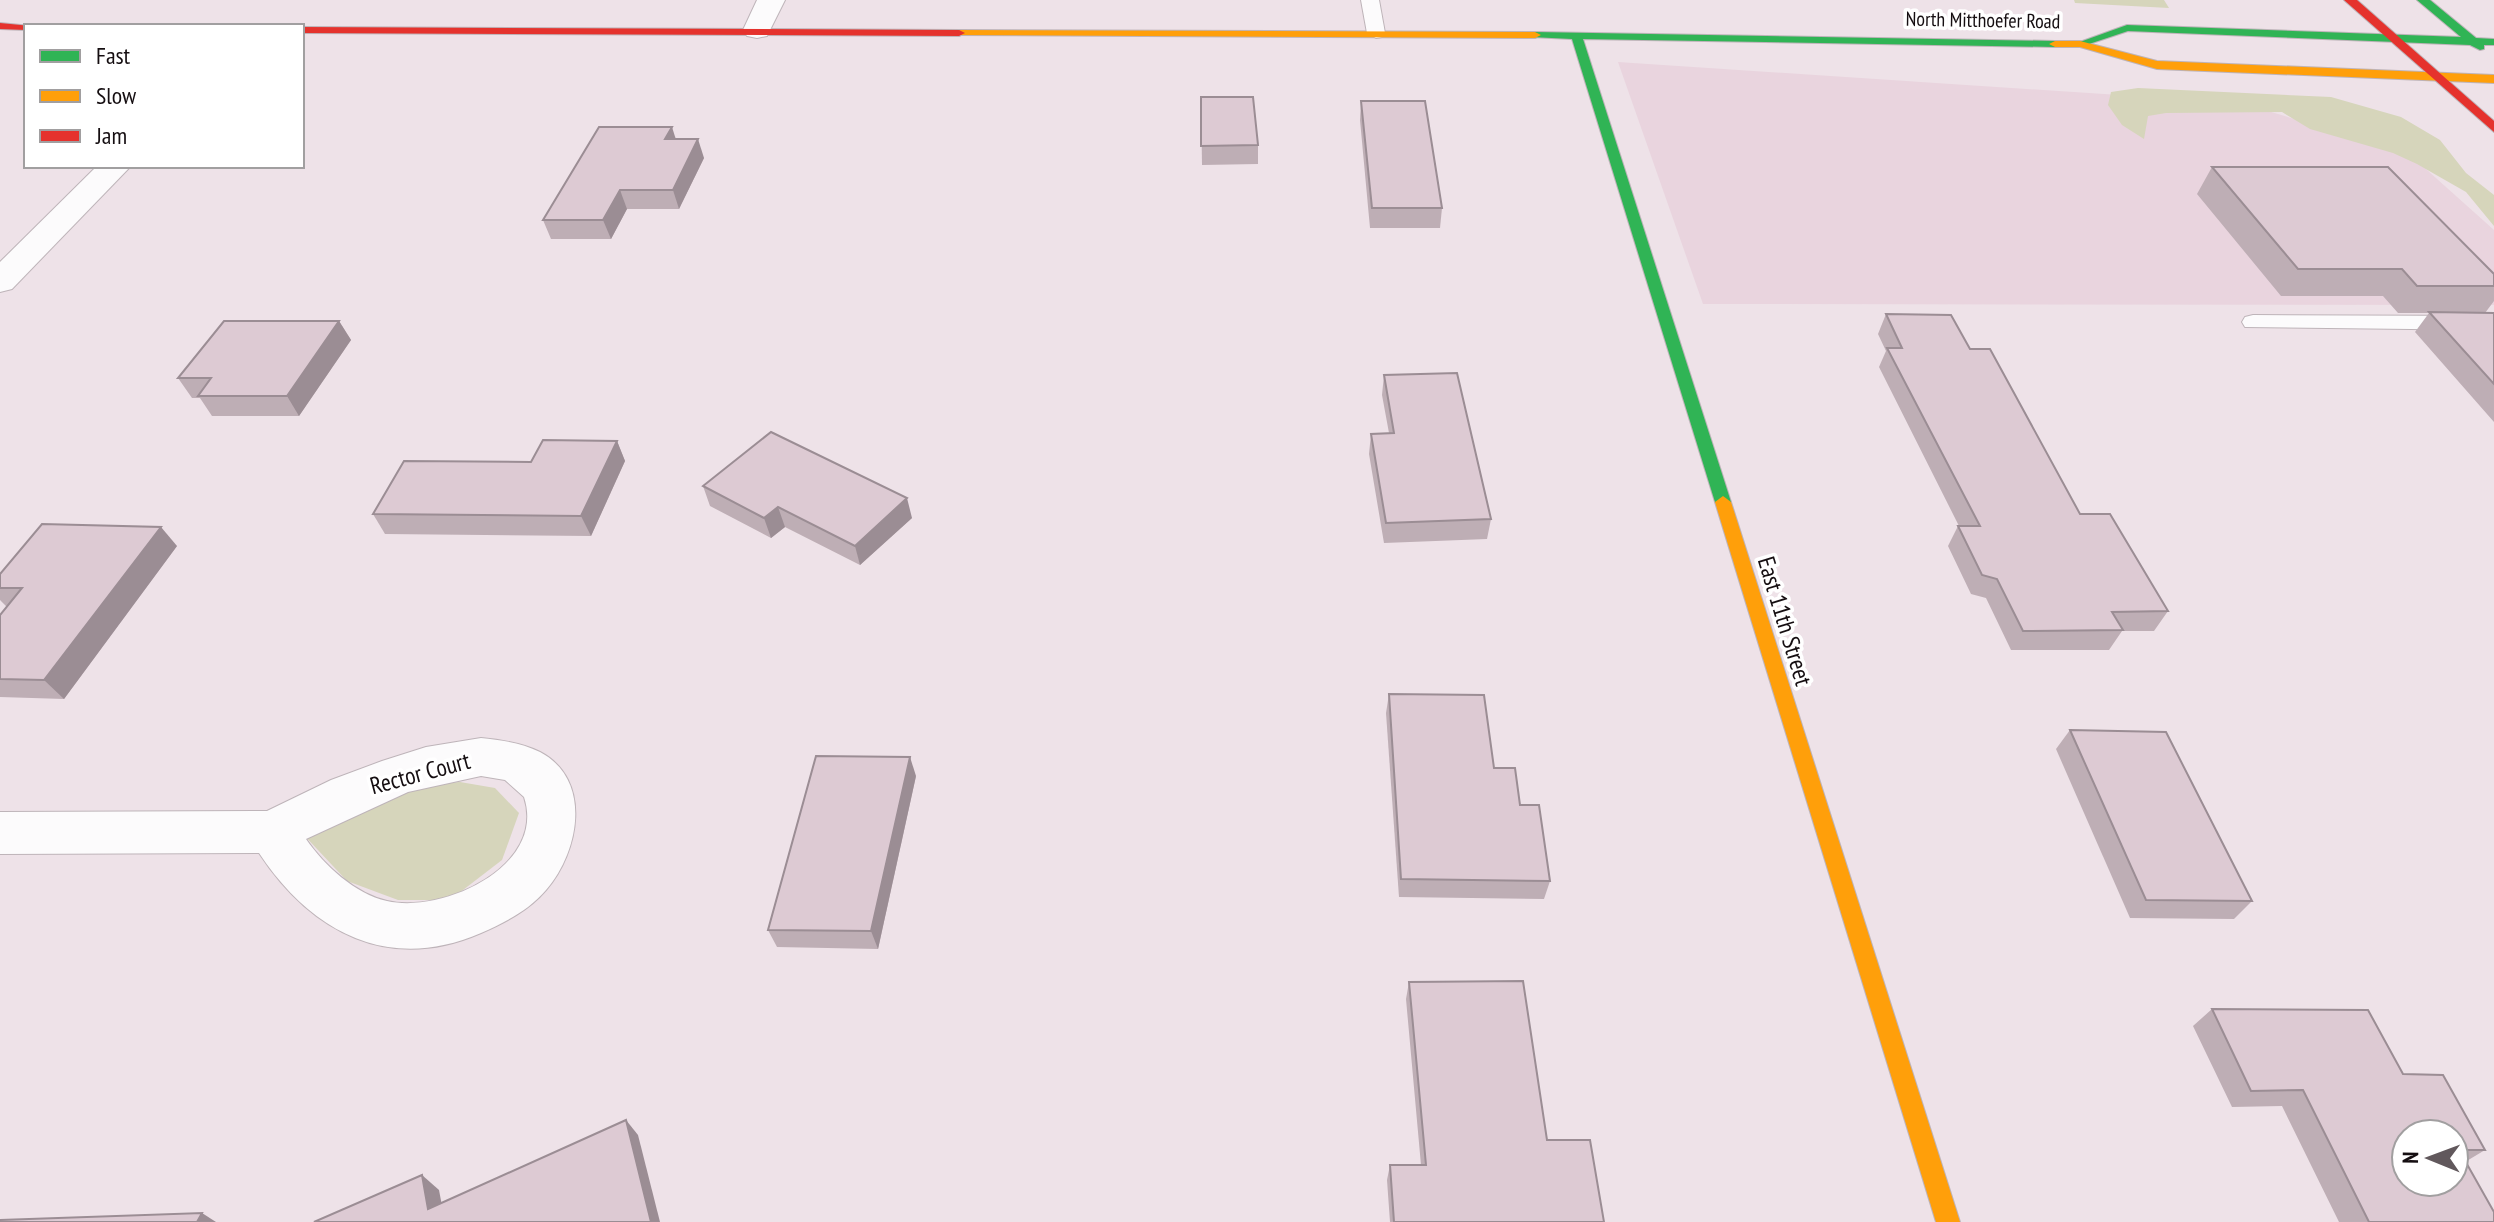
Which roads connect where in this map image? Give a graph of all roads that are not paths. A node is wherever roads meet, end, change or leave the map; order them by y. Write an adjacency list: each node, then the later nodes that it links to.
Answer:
1 (771, 0): 8 (street)
2 (1370, 0): 9 (lane)
3 (2350, 0): 11 (main road)
4 (2423, 0): 12 (main road)
5 (0, 26): 6 (main road)
6 (24, 27)
7 (304, 30): 8 (main road, North Mitthoefer Road)
8 (757, 30): 9 (main road, North Mitthoefer Road)
9 (1376, 33): 10 (main road, North Mitthoefer Road)
10 (1576, 35): 14 (main road, North Mitthoefer Road); 25 (main road, East 11th Street)
11 (2393, 38): 12 (main road, North Mitthoefer Road); 14 (main road, North Mitthoefer Road); 16 (main road)
12 (2473, 42): 13 (main road, North Mitthoefer Road); 15 (main road)
13 (2494, 42)
14 (2080, 44): 16 (main road, North Mitthoefer Road)
15 (2494, 59)
16 (2437, 78): 17 (main road, North Mitthoefer Road); 18 (main road)
17 (2494, 79)
18 (2494, 128)
19 (113, 168): 20 (street)
20 (0, 282)
21 (2253, 322): 22 (lane)
22 (2494, 323)
23 (273, 832): 23 (street, Rector Court); 24 (street, Rector Court)
24 (0, 833)
25 (1948, 1222)

